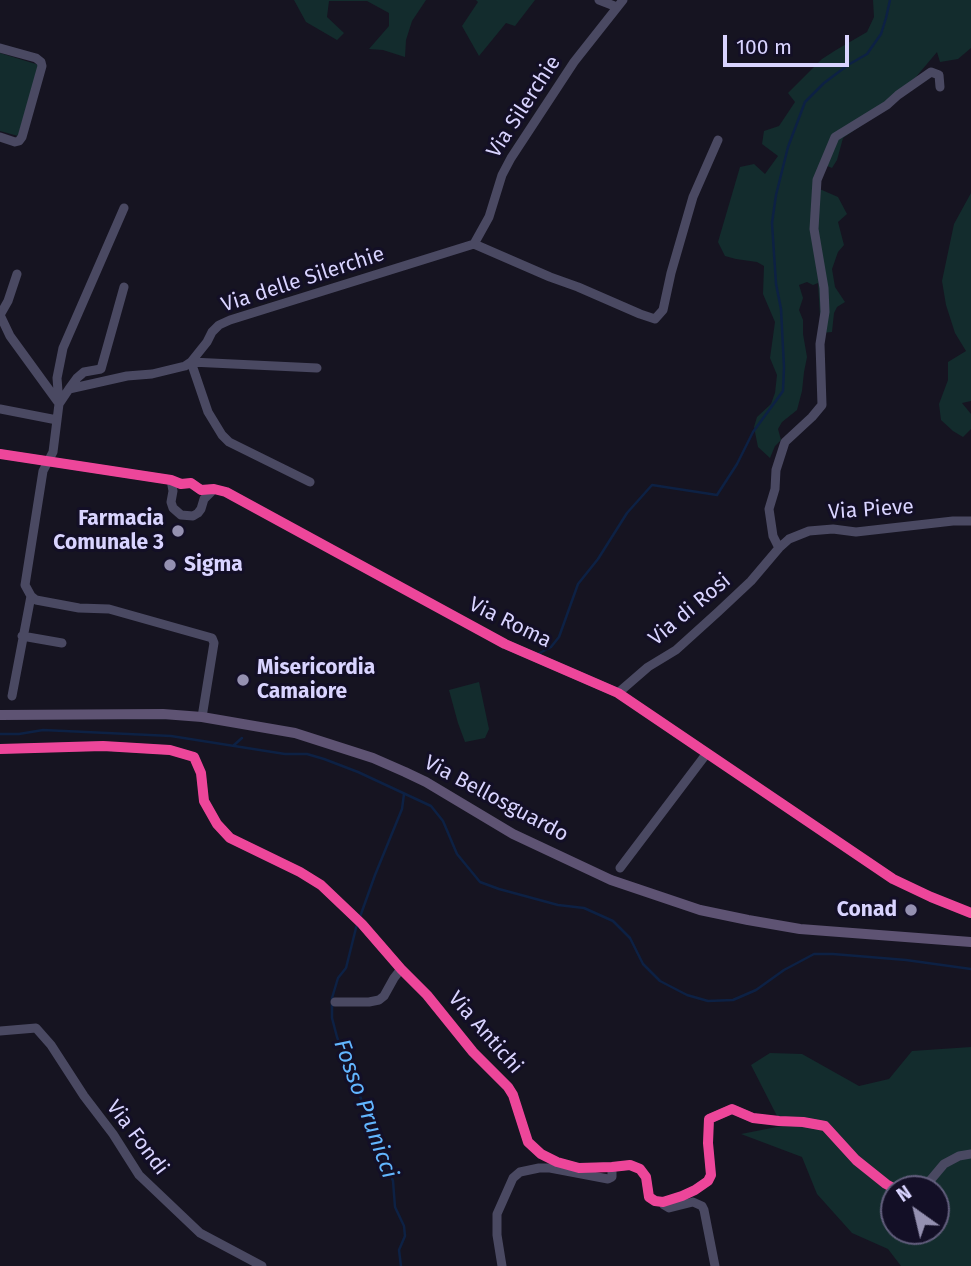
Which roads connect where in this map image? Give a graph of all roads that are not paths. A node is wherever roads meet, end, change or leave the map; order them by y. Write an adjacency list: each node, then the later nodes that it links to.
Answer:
1 (599, 0): 2 (street)
2 (620, 4): 8 (street, Via Silerchie)
3 (0, 48): 5 (street)
4 (940, 87): 26 (street)
5 (0, 137)
6 (718, 140): 8 (street)
7 (124, 208): 15 (street)
8 (474, 244): 12 (street, Via delle Silerchie)
9 (17, 274): 11 (street)
10 (124, 287): 14 (street)
11 (0, 315): 15 (street)
12 (191, 362): 13 (street); 14 (street); 21 (street)
13 (317, 368)
14 (69, 389): 15 (street)
15 (60, 404): 17 (street)
16 (0, 409): 17 (street)
17 (57, 420): 19 (street)
18 (0, 454): 19 (street)
19 (48, 461): 20 (street); 27 (street)
20 (171, 480): 22 (street); 23 (street)
21 (310, 482)
22 (181, 484): 23 (street); 24 (street)
23 (173, 491): 24 (street)
24 (203, 494): 30 (street, Via Roma)
25 (971, 521): 26 (street, Via Pieve)
26 (779, 548): 30 (street, Via di Rosi)
27 (31, 596): 28 (street); 33 (street)
28 (22, 636): 29 (street); 31 (street)
29 (62, 643)
30 (618, 693): 35 (street, Via Roma)
31 (12, 696)
32 (0, 715): 33 (main road, Via Bellosguardo)
33 (202, 717): 38 (main road, Via Bellosguardo)
34 (0, 749): 39 (street, Via Antichi)
35 (707, 752): 36 (street); 37 (street, Via Roma)
36 (620, 868)
37 (971, 913)
38 (971, 942)
39 (401, 969): 40 (street); 43 (street, Via Antichi)
40 (335, 1002)
41 (0, 1031): 47 (street, Via Fondi)
42 (971, 1154): 44 (street)
43 (612, 1167): 46 (street, Via Antichi); 48 (street)
44 (935, 1175)
45 (880, 1179): 46 (street)
46 (663, 1202): 49 (street)
47 (262, 1266)
48 (502, 1266)
49 (715, 1266)

